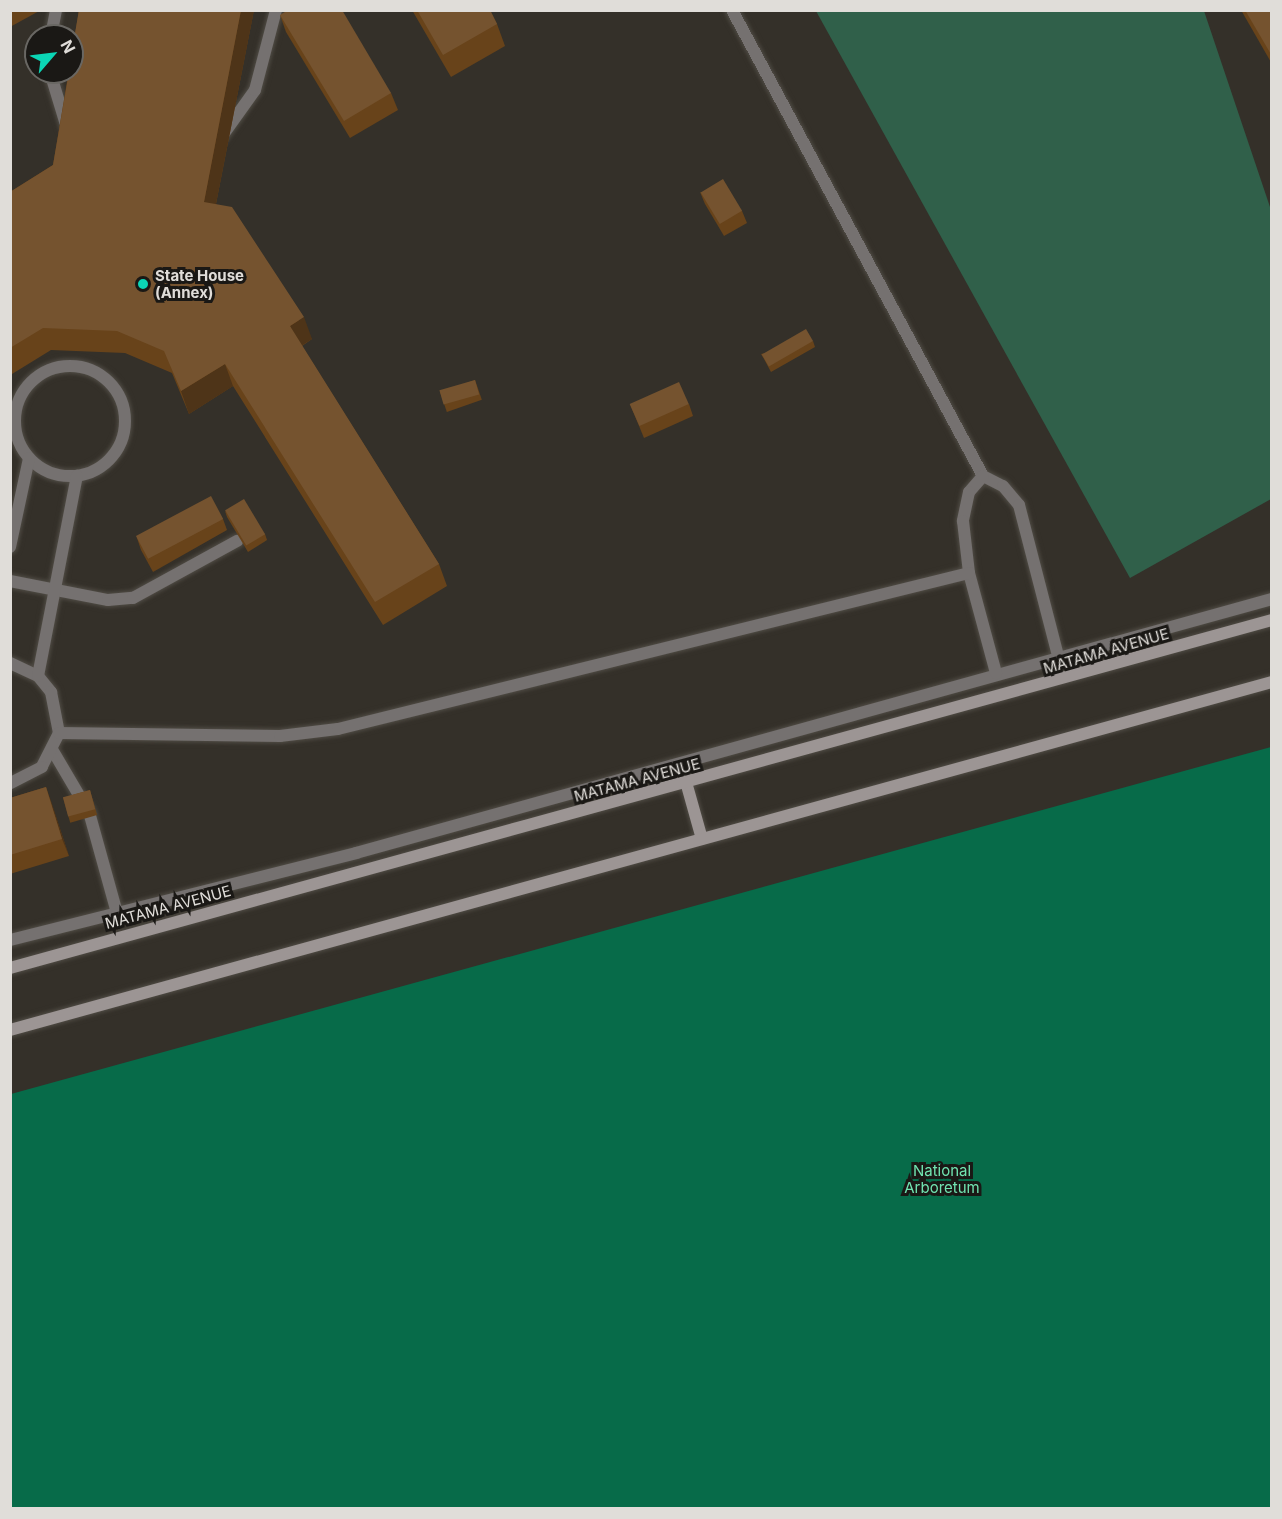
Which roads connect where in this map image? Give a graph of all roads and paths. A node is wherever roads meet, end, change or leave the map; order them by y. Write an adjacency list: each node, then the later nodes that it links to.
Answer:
1 (276, 10): 5 (street)
2 (732, 10): 8 (street)
3 (53, 84): 4 (street)
4 (75, 137)
5 (209, 147)
6 (29, 458): 7 (street); 7 (street); 10 (street)
7 (77, 476): 13 (street)
8 (983, 476): 11 (street); 16 (street)
9 (237, 541): 13 (street)
10 (10, 547)
11 (969, 573): 18 (street); 21 (street)
12 (10, 581): 13 (street)
13 (54, 588): 19 (street)
14 (1272, 599): 16 (street)
15 (1272, 620): 23 (main road, MATAMA AVENUE)
16 (1058, 656): 18 (street)
17 (10, 663): 19 (street)
18 (996, 673): 26 (street)
19 (38, 676): 21 (street)
20 (1272, 682): 25 (main road)
21 (59, 733): 22 (street)
22 (53, 751): 24 (street); 26 (street)
23 (686, 782): 25 (main road); 28 (main road, MATAMA AVENUE)
24 (10, 783)
25 (702, 839): 29 (main road)
26 (117, 913): 27 (street)
27 (10, 940)
28 (10, 968)
29 (10, 1030)

